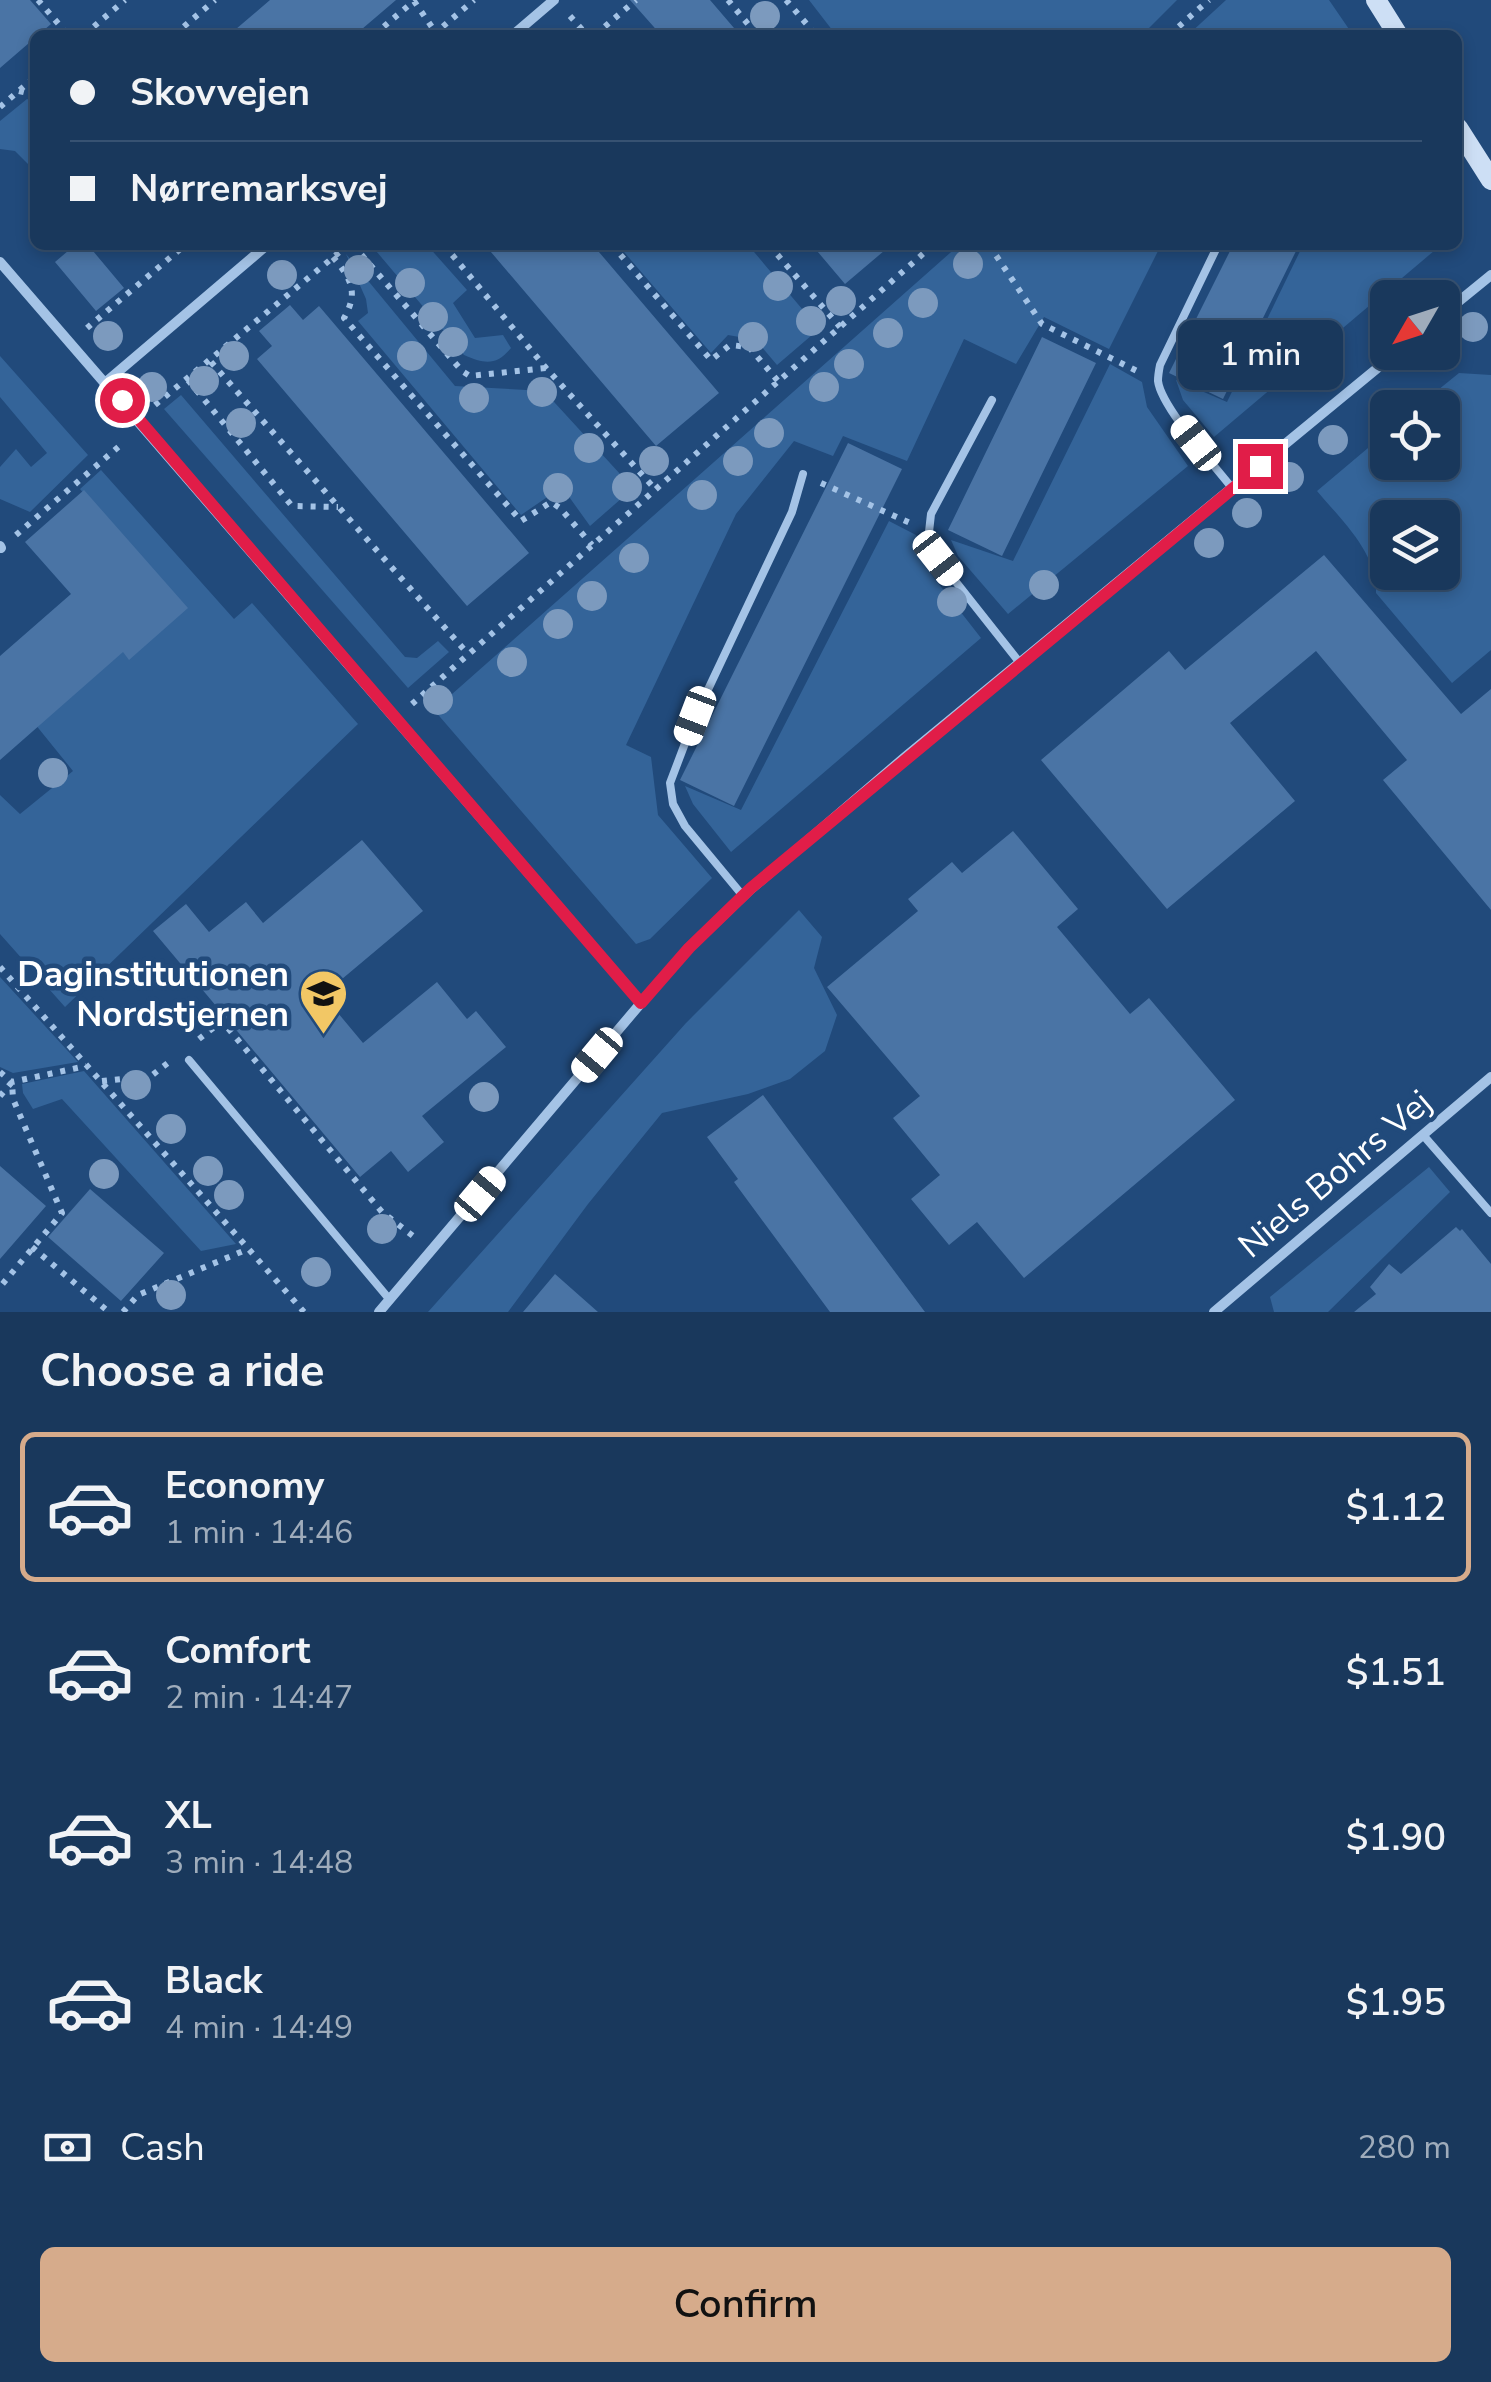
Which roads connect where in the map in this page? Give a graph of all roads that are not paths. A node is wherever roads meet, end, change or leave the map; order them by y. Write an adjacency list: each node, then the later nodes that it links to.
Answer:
1 (554, 0): 3 (street)
2 (1377, 0): 4 (street)
3 (519, 30)
4 (1395, 30)
5 (1462, 134): 6 (street)
6 (1491, 180)
7 (261, 250): 13 (street)
8 (1216, 250): 16 (lane)
9 (2, 269): 13 (street)
10 (1491, 275): 11 (street)
11 (1460, 300)
12 (1375, 370): 16 (street)
13 (106, 382): 19 (street)
14 (992, 400): 17 (lane)
15 (803, 474): 18 (lane)
16 (1232, 488): 17 (street)
17 (1020, 663): 18 (street)
18 (743, 896): 19 (street)
19 (641, 1003): 24 (street)
20 (186, 1056): 24 (lane)
21 (1491, 1077): 22 (street, Niels Bohrs Vej)
22 (1422, 1135): 23 (lane); 25 (street, Niels Bohrs Vej)
23 (1491, 1213)
24 (390, 1300): 26 (street)
25 (1216, 1311)
26 (380, 1312)

